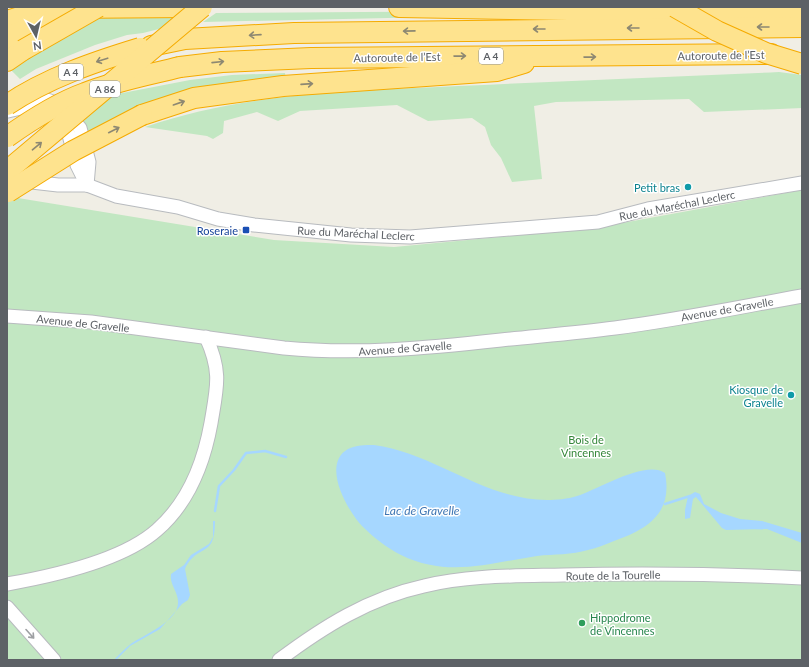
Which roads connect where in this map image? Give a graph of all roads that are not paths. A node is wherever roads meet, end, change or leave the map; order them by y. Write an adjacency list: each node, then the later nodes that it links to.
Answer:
1 (98, 7): 13 (highway, bridge)
2 (190, 7): 6 (highway)
3 (202, 7): 18 (highway, A 86, one-way to 3, bridge)
4 (399, 7): 7 (highway)
5 (675, 7): 14 (highway, bridge)
6 (122, 9): 8 (highway); 10 (highway)
7 (802, 14)
8 (7, 21)
9 (802, 27): 15 (highway, A 4, one-way to 15, bridge)
10 (7, 38)
11 (802, 54): 12 (highway, Autoroute de l’Est / A 4, one-way to 11)
12 (543, 57): 17 (highway, Autoroute de l’Est / A 4, one-way to 12, bridge); 21 (highway, one-way to 12, bridge)
13 (7, 61)
14 (802, 64)
15 (7, 104): 20 (street)
16 (7, 112): 20 (street)
17 (7, 137)
18 (7, 171)
19 (802, 183): 20 (street, Rue du Maréchal Leclerc)
20 (87, 185): 21 (street, Rue du Maréchal Leclerc)
21 (7, 188)
22 (802, 296): 24 (street, Avenue de Gravelle)
23 (7, 316): 24 (street, Avenue de Gravelle)
24 (206, 337): 26 (street)
25 (802, 578): 29 (street, Route de la Tourelle)
26 (7, 584)
27 (7, 607): 28 (street, one-way to 28)
28 (54, 660)
29 (279, 660)

